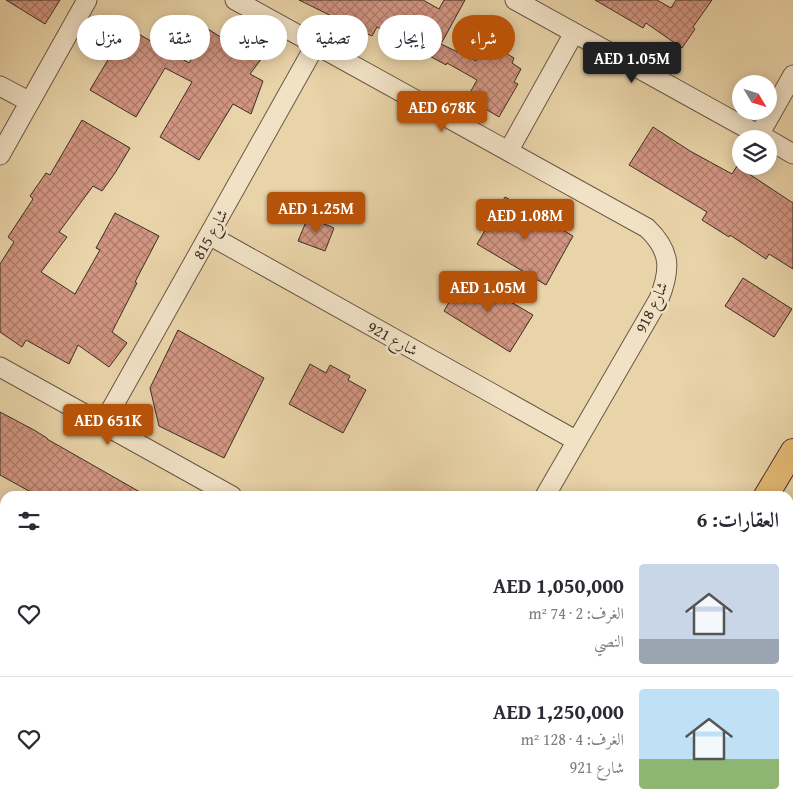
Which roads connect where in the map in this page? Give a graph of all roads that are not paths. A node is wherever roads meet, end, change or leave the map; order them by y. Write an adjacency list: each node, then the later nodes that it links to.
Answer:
1 (87, 0): 10 (street)
2 (235, 0): 4 (street, شارع 918)
3 (515, 0): 5 (street)
4 (297, 34)
5 (574, 34): 11 (street); 14 (street)
6 (307, 60): 17 (street, شارع 815)
7 (345, 60): 14 (street, شارع 918)
8 (793, 75): 12 (street)
9 (0, 86): 10 (street)
10 (30, 102): 16 (street)
11 (749, 130)
12 (768, 130)
13 (777, 145): 15 (street)
14 (508, 150): 20 (street, شارع 918)
15 (793, 154)
16 (0, 155)
17 (209, 235): 19 (street, شارع 815); 20 (street, شارع 921)
18 (0, 367): 19 (street)
19 (103, 424): 22 (street)
20 (577, 441): 23 (street, شارع 918)
21 (793, 451): 24 (main road)
22 (223, 491)
23 (548, 491)
24 (769, 491)

